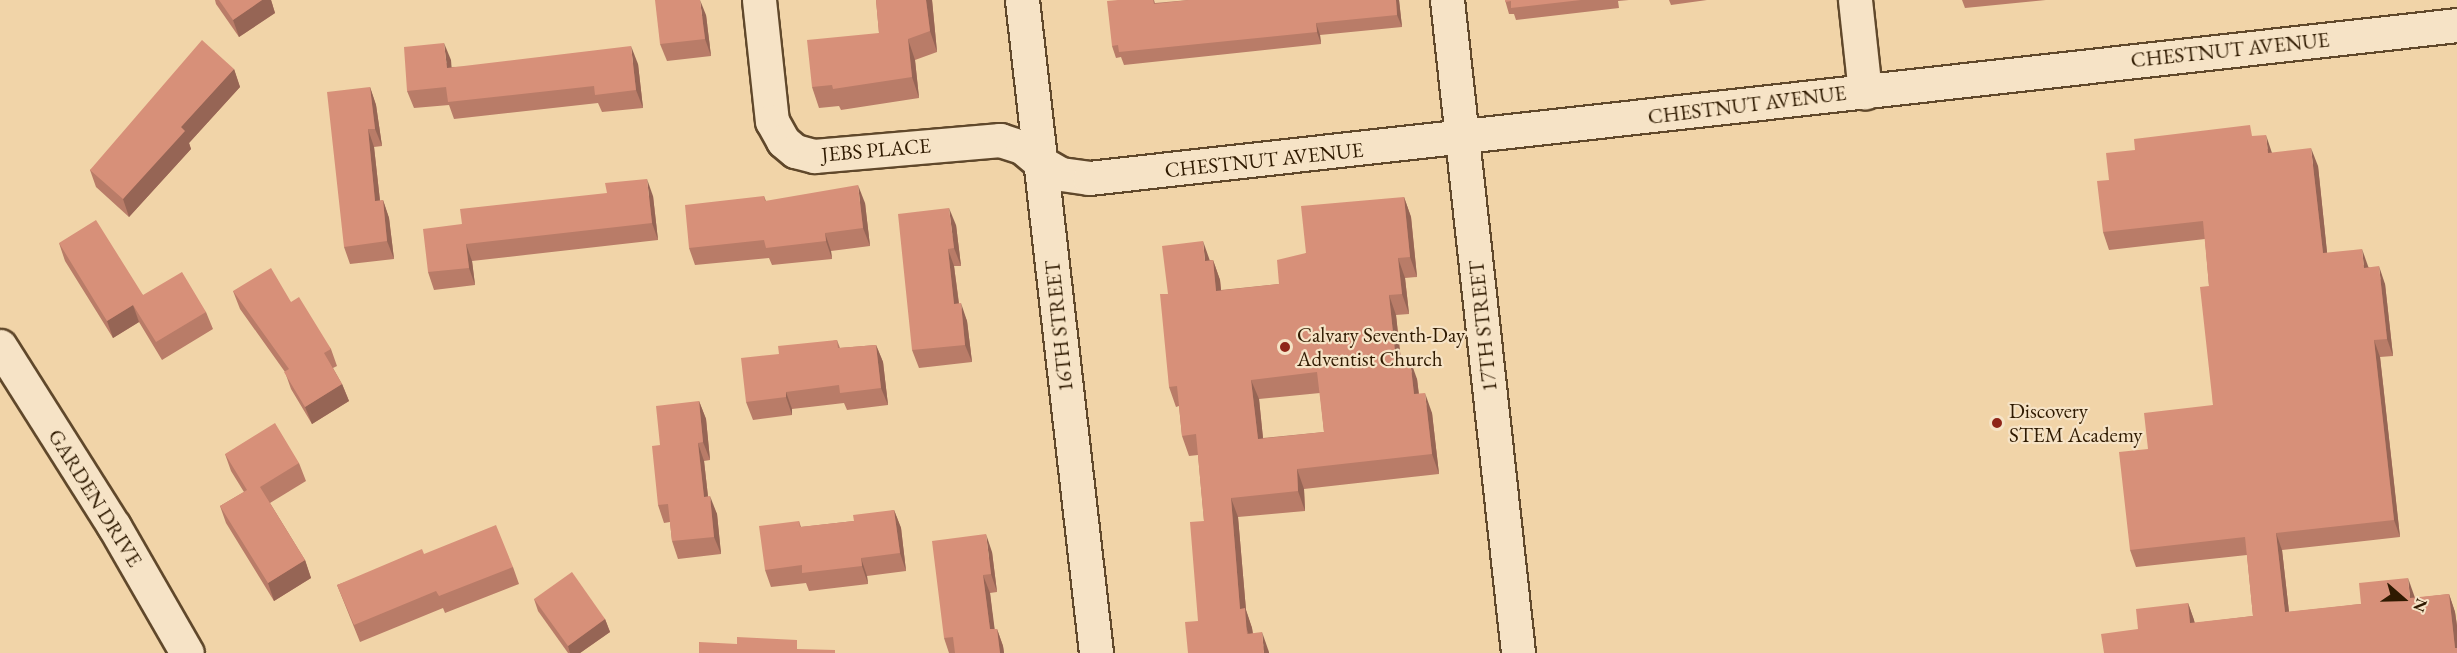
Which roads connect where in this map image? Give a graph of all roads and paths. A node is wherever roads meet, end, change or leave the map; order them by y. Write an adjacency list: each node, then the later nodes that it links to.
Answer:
1 (759, 0): 8 (street, JEBS PLACE)
2 (1022, 0): 8 (street, 16TH STREET)
3 (1447, 0): 7 (street, 17TH STREET)
4 (1855, 0): 6 (street)
5 (2457, 25): 6 (street, CHESTNUT AVENUE)
6 (1865, 92): 7 (street, CHESTNUT AVENUE)
7 (1463, 139): 8 (street, CHESTNUT AVENUE); 12 (street, 17TH STREET)
8 (1040, 162): 11 (street, 16TH STREET)
9 (0, 346): 10 (street, GARDEN DRIVE)
10 (187, 653)
11 (1095, 653)
12 (1518, 653)

